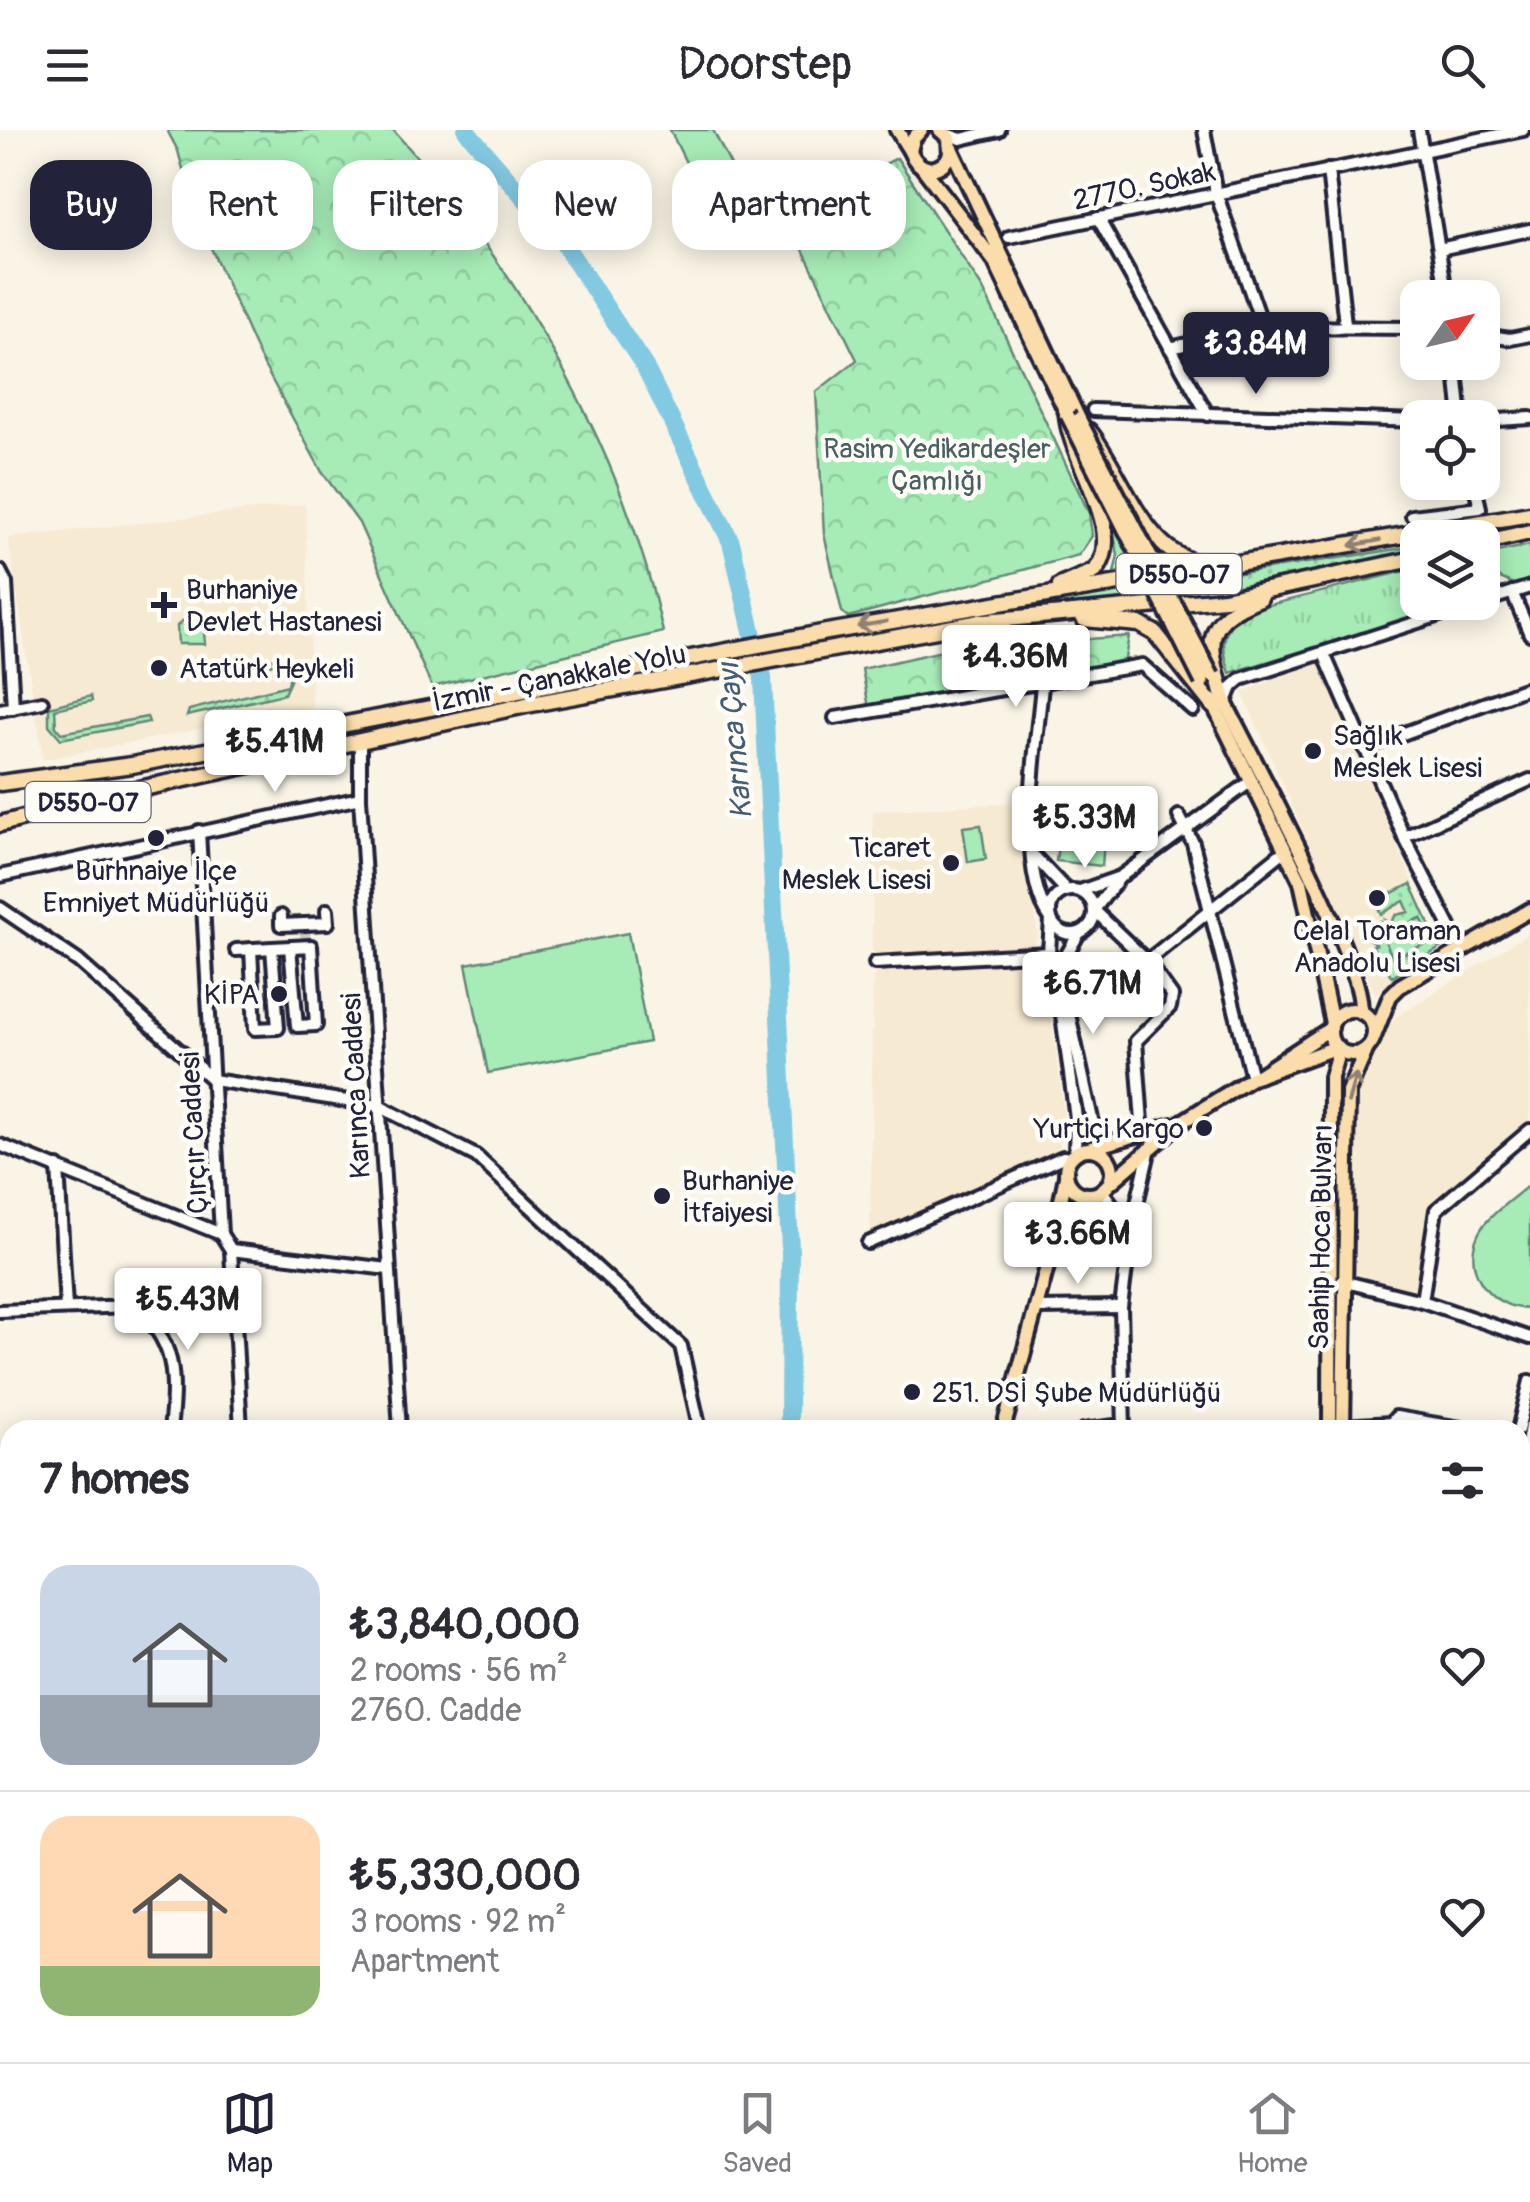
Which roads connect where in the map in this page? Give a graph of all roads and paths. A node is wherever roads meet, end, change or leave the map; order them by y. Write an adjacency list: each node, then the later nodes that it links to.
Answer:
1 (897, 130): 9 (main road)
2 (921, 130): 9 (main road)
3 (1000, 130): 8 (street)
4 (1204, 130): 13 (street)
5 (1420, 130): 10 (street)
6 (1523, 130): 10 (street, 2770. Sokak)
7 (943, 131): 8 (main road)
8 (956, 144): 11 (main road); 27 (main road)
9 (910, 151): 11 (main road)
10 (1423, 151): 12 (street, 2770. Sokak); 17 (street)
11 (923, 168): 27 (main road)
12 (1328, 170): 13 (street, 2770. Sokak); 19 (street)
13 (1216, 193): 14 (street, 2770. Sokak); 20 (street)
14 (1098, 218): 16 (street, 2770. Sokak); 24 (street)
15 (1530, 230): 17 (street)
16 (1009, 237)
17 (1439, 249): 18 (street)
18 (1444, 280)
19 (1344, 324): 20 (street); 21 (street)
20 (1262, 326): 24 (street)
21 (1400, 327)
22 (1530, 335): 23 (street)
23 (1500, 338)
24 (1170, 348): 26 (street)
25 (1093, 410): 26 (street)
26 (1208, 415): 29 (street)
27 (1073, 417): 37 (highway); 43 (highway); 51 (main road, bridge)
28 (1530, 418): 30 (street)
29 (1400, 420)
30 (1500, 420)
31 (1478, 500): 33 (street)
32 (1530, 514): 37 (highway, İzmir - Çanakkale Yolu / D550-07, one-way to 37)
33 (1412, 516)
34 (1530, 532): 35 (highway)
35 (1500, 540)
36 (1400, 562): 39 (highway, İzmir - Çanakkale Yolu / D550-07)
37 (1230, 566): 43 (highway, İzmir - Çanakkale Yolu / D550-07)
38 (0, 571): 52 (street)
39 (1297, 585): 44 (highway, İzmir - Çanakkale Yolu / D550-07); 51 (highway)
40 (1530, 587): 41 (street)
41 (1512, 592): 42 (street); 46 (street)
42 (1500, 596)
43 (1018, 600): 60 (highway, İzmir - Çanakkale Yolu / D550-07, one-way to 60)
44 (1049, 616): 51 (highway); 56 (highway, İzmir - Çanakkale Yolu / D550-07)
45 (1427, 620): 47 (street)
46 (1530, 634)
47 (1324, 654): 51 (street); 57 (street)
48 (1042, 685): 54 (street); 55 (street); 68 (street)
49 (1530, 687): 57 (street)
50 (42, 702): 52 (street)
51 (1219, 705): 59 (main road); 92 (main road)
52 (13, 708): 53 (street)
53 (0, 710)
54 (1193, 710)
55 (835, 718)
56 (360, 741): 61 (street, Karınca Caddesi); 63 (highway, İzmir - Çanakkale Yolu / D550-07)
57 (1364, 748): 66 (street)
58 (1530, 780): 66 (street)
59 (1250, 782): 64 (street); 67 (main road)
60 (0, 783)
61 (360, 798): 65 (street); 100 (street, Karınca Caddesi)
62 (1180, 816): 64 (street)
63 (0, 824)
64 (1187, 828): 70 (street); 76 (street)
65 (199, 831): 69 (street); 99 (street, Çırçır Caddesi)
66 (1404, 837): 87 (street)
67 (1283, 852): 76 (street); 93 (main road)
68 (1034, 856): 71 (street); 80 (street)
69 (0, 876)
70 (1120, 877): 72 (street); 75 (street)
71 (1066, 890): 72 (street); 80 (street)
72 (1080, 891): 75 (street)
73 (0, 908): 99 (street)
74 (326, 910): 78 (street)
75 (1094, 910): 79 (street); 81 (street)
76 (1210, 910): 89 (street); 98 (street)
77 (1528, 915): 87 (main road)
78 (280, 916)
79 (1106, 918): 81 (street); 89 (street)
80 (1051, 919): 82 (street); 88 (street)
81 (1091, 924): 82 (street)
82 (1079, 933): 104 (street)
83 (290, 947): 84 (street); 94 (street); 94 (street)
84 (272, 948): 85 (street); 95 (street)
85 (251, 949): 86 (street); 95 (street)
86 (236, 950)
87 (1462, 950): 91 (main road)
88 (1049, 953): 90 (street); 107 (street)
89 (1147, 961): 103 (street)
90 (874, 963)
91 (1400, 986): 92 (main road); 96 (main road, Saahip Hoca Bulvarı)
92 (1362, 1013): 93 (main road); 96 (main road)
93 (1332, 1025): 97 (main road); 98 (main road)
94 (297, 1026): 95 (street)
95 (278, 1028)
96 (1370, 1044): 97 (main road); 117 (main road, Saahip Hoca Bulvarı, one-way to 96)
97 (1338, 1048): 98 (main road); 133 (main road, Saahip Hoca Bulvarı)
98 (1255, 1077): 101 (main road)
99 (213, 1080): 100 (street); 112 (street, Çırçır Caddesi)
100 (379, 1106): 116 (street, Karınca Caddesi); 130 (street)
101 (1180, 1123): 103 (main road); 106 (main road)
102 (1530, 1130): 119 (street)
103 (1143, 1136): 104 (main road)
104 (1119, 1142): 107 (main road)
105 (0, 1146): 108 (street)
106 (1150, 1151): 110 (main road); 111 (street)
107 (1077, 1154): 109 (main road); 110 (main road); 113 (street)
108 (58, 1167): 112 (street); 122 (street)
109 (1066, 1174): 110 (main road); 115 (main road)
110 (1102, 1190): 111 (street); 115 (main road)
111 (1131, 1229): 121 (street)
112 (221, 1234): 114 (street, Çırçır Caddesi)
113 (868, 1243)
114 (232, 1250): 116 (street); 118 (street, Çırçır Caddesi)
115 (1051, 1252): 123 (main road)
116 (388, 1269): 129 (street, Karınca Caddesi)
117 (1342, 1281): 119 (street); 134 (main road, Saahip Hoca Bulvarı)
118 (234, 1302): 120 (street); 128 (street, Çırçır Caddesi)
119 (1422, 1302): 125 (street)
120 (133, 1306): 122 (street); 127 (street)
121 (1121, 1307): 123 (street); 132 (street)
122 (66, 1308): 124 (street)
123 (1036, 1308): 131 (main road)
124 (0, 1311)
125 (1530, 1338)
126 (1530, 1381): 137 (street)
127 (170, 1420)
128 (240, 1420)
129 (398, 1420)
130 (698, 1420)
131 (1006, 1420)
132 (1123, 1420)
133 (1338, 1420)
134 (1338, 1420)
135 (1393, 1420): 136 (street)
136 (1418, 1420)
137 (1526, 1420)

